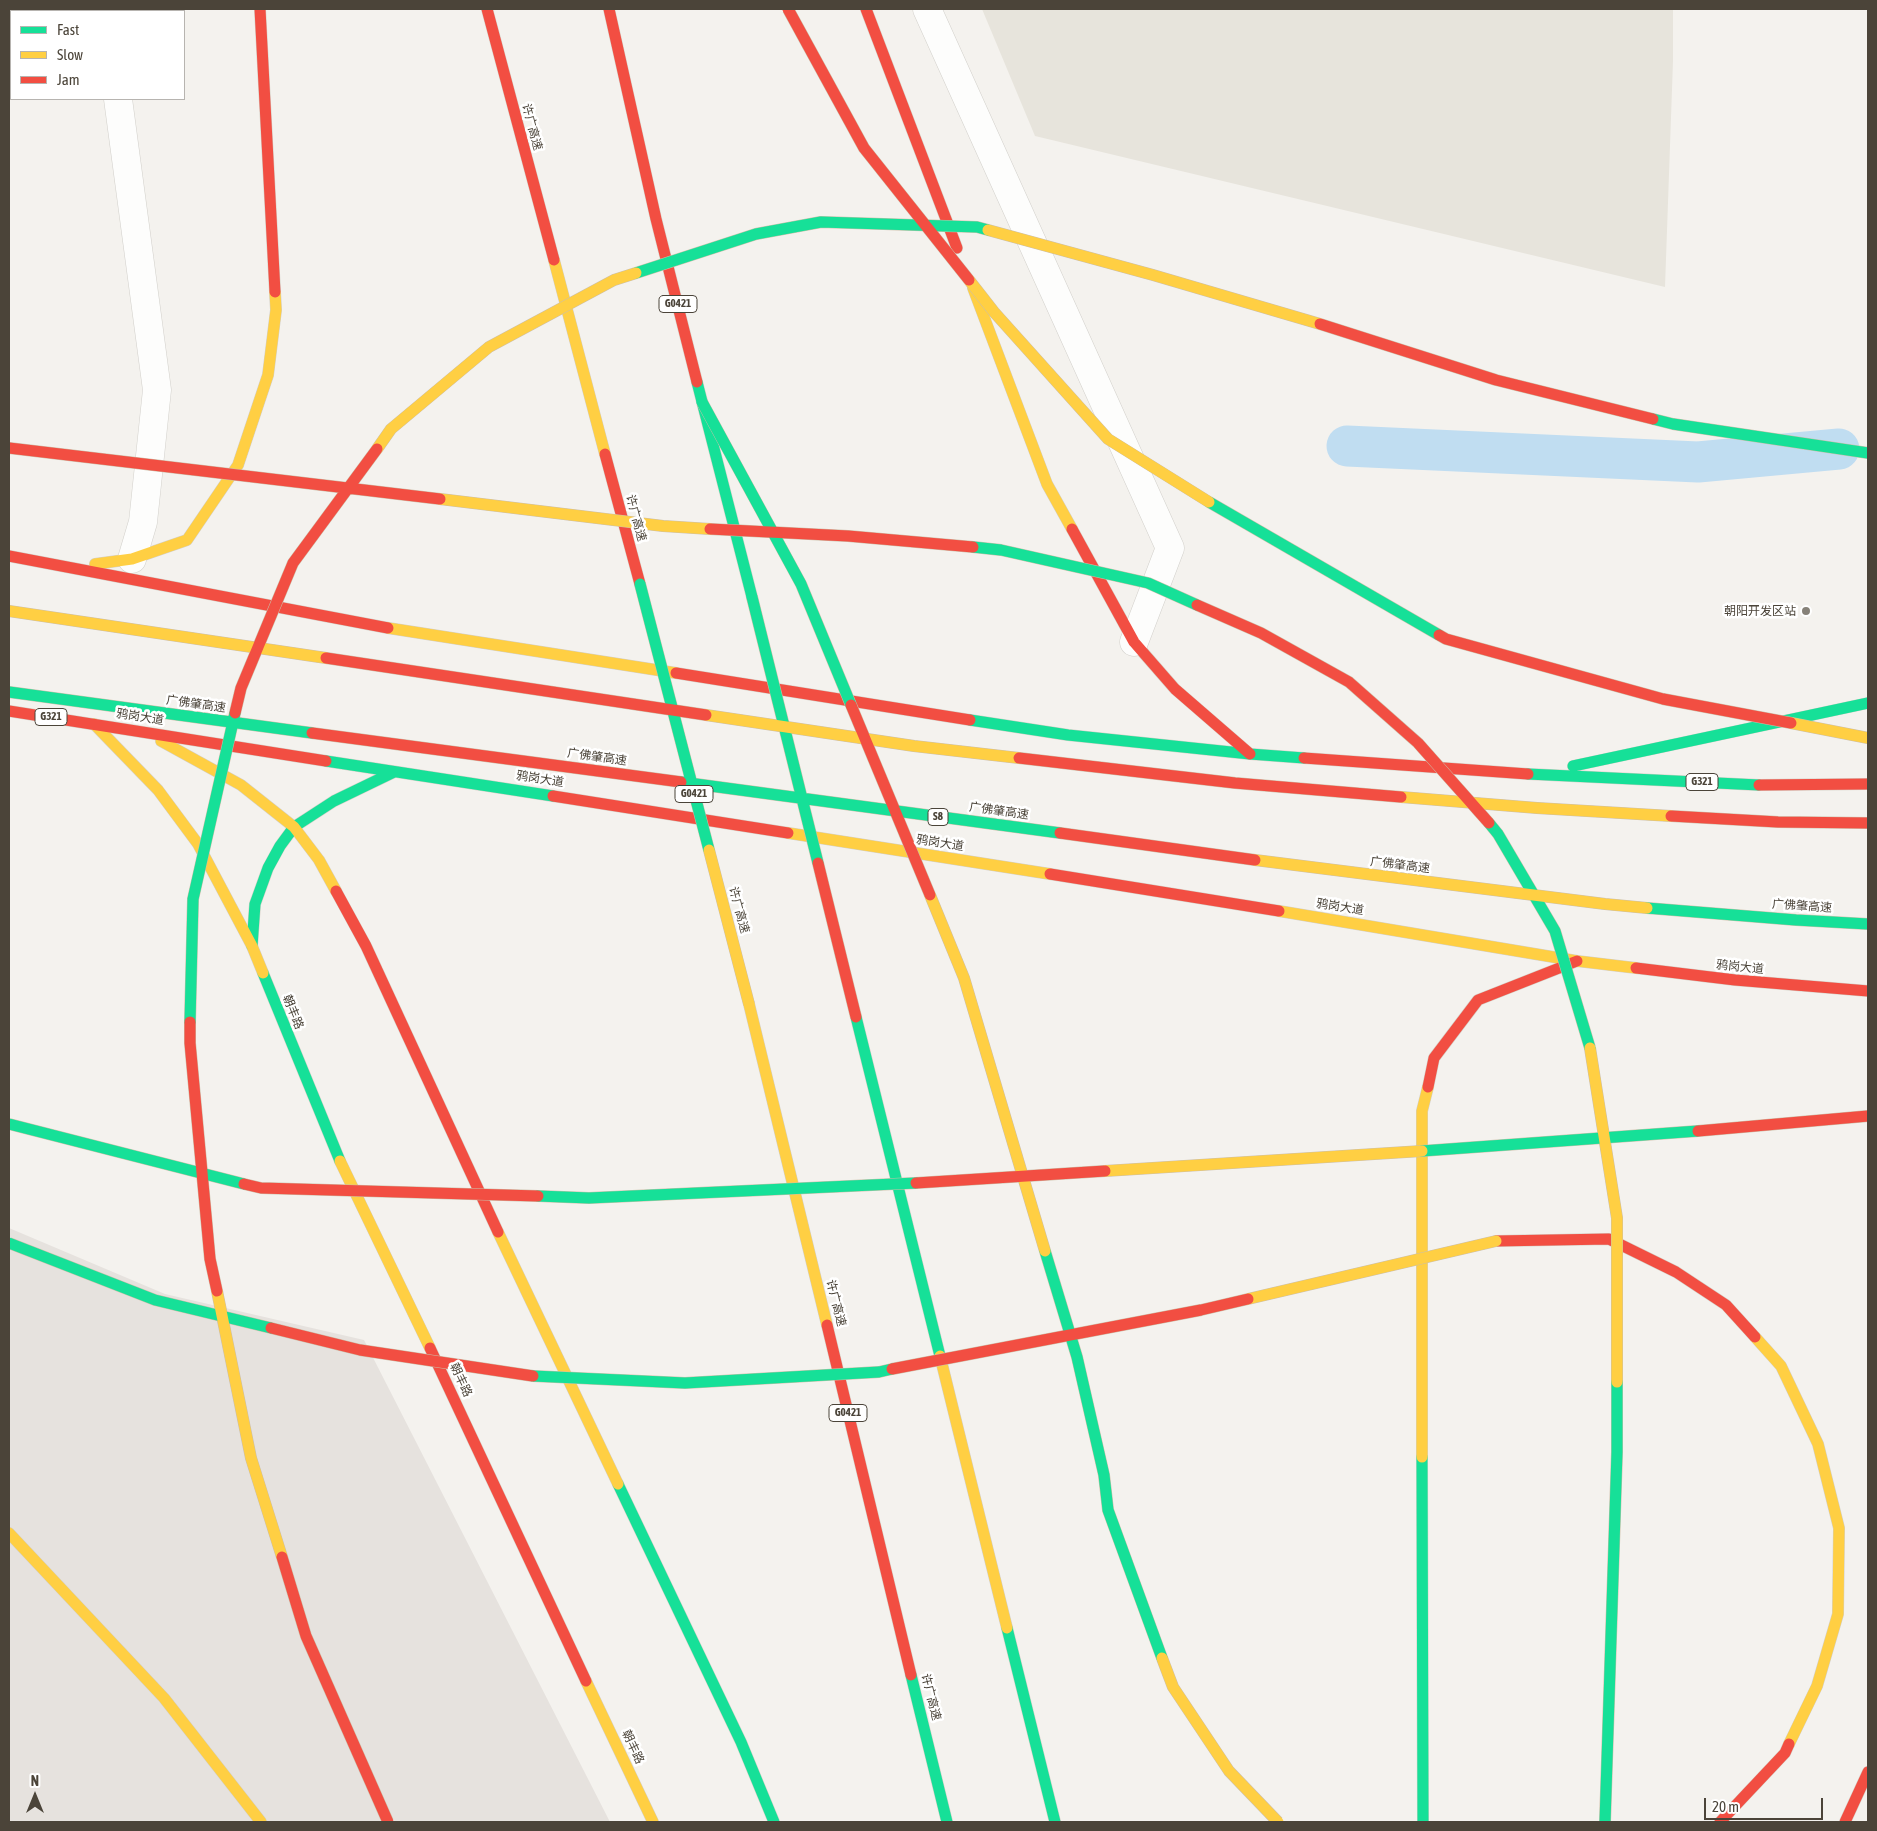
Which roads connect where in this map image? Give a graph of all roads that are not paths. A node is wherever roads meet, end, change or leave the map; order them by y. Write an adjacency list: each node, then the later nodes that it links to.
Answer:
1 (260, 9): 12 (main road)
2 (487, 9): 43 (main road, 许广高速 / G0421, bridge)
3 (609, 9): 8 (main road, G0421)
4 (788, 9): 23 (main road, bridge)
5 (866, 9): 15 (main road)
6 (927, 9): 15 (street)
7 (118, 100): 12 (street)
8 (702, 402): 44 (main road, G0421, bridge); 45 (main road, bridge)
9 (9, 448): 47 (main road, bridge)
10 (1868, 453): 40 (main road, bridge)
11 (9, 556): 13 (main road)
12 (132, 559): 13 (main road)
13 (74, 567): 24 (main road)
14 (9, 611): 28 (main road, bridge)
15 (1134, 642): 24 (main road)
16 (9, 692): 30 (main road, 广佛肇高速 / S8, bridge)
17 (1868, 702): 19 (main road)
18 (9, 711): 21 (main road, 鸦岗大道 / G321)
19 (1818, 714): 20 (main road); 26 (main road)
20 (1868, 714)
21 (94, 724): 22 (main road, 鸦岗大道); 31 (main road, 朝丰路)
22 (144, 732): 25 (main road, 鸦岗大道); 29 (main road)
23 (1868, 738)
24 (1250, 754): 26 (main road)
25 (394, 772): 29 (main road); 32 (main road, 鸦岗大道)
26 (1535, 774): 27 (main road, G321)
27 (1868, 784)
28 (1868, 824)
29 (294, 827): 31 (main road); 42 (main road)
30 (1868, 924)
31 (252, 946): 41 (main road, 朝丰路)
32 (1577, 961): 33 (main road, 鸦岗大道); 46 (main road)
33 (1868, 991)
34 (1868, 1116): 35 (main road, bridge)
35 (9, 1124)
36 (9, 1243): 48 (main road, bridge)
37 (9, 1533): 39 (main road)
38 (1868, 1772): 49 (main road)
39 (261, 1822)
40 (388, 1822)
41 (653, 1822)
42 (774, 1822)
43 (947, 1822)
44 (1055, 1822)
45 (1278, 1822)
46 (1423, 1822)
47 (1605, 1822)
48 (1720, 1822)
49 (1845, 1822)

